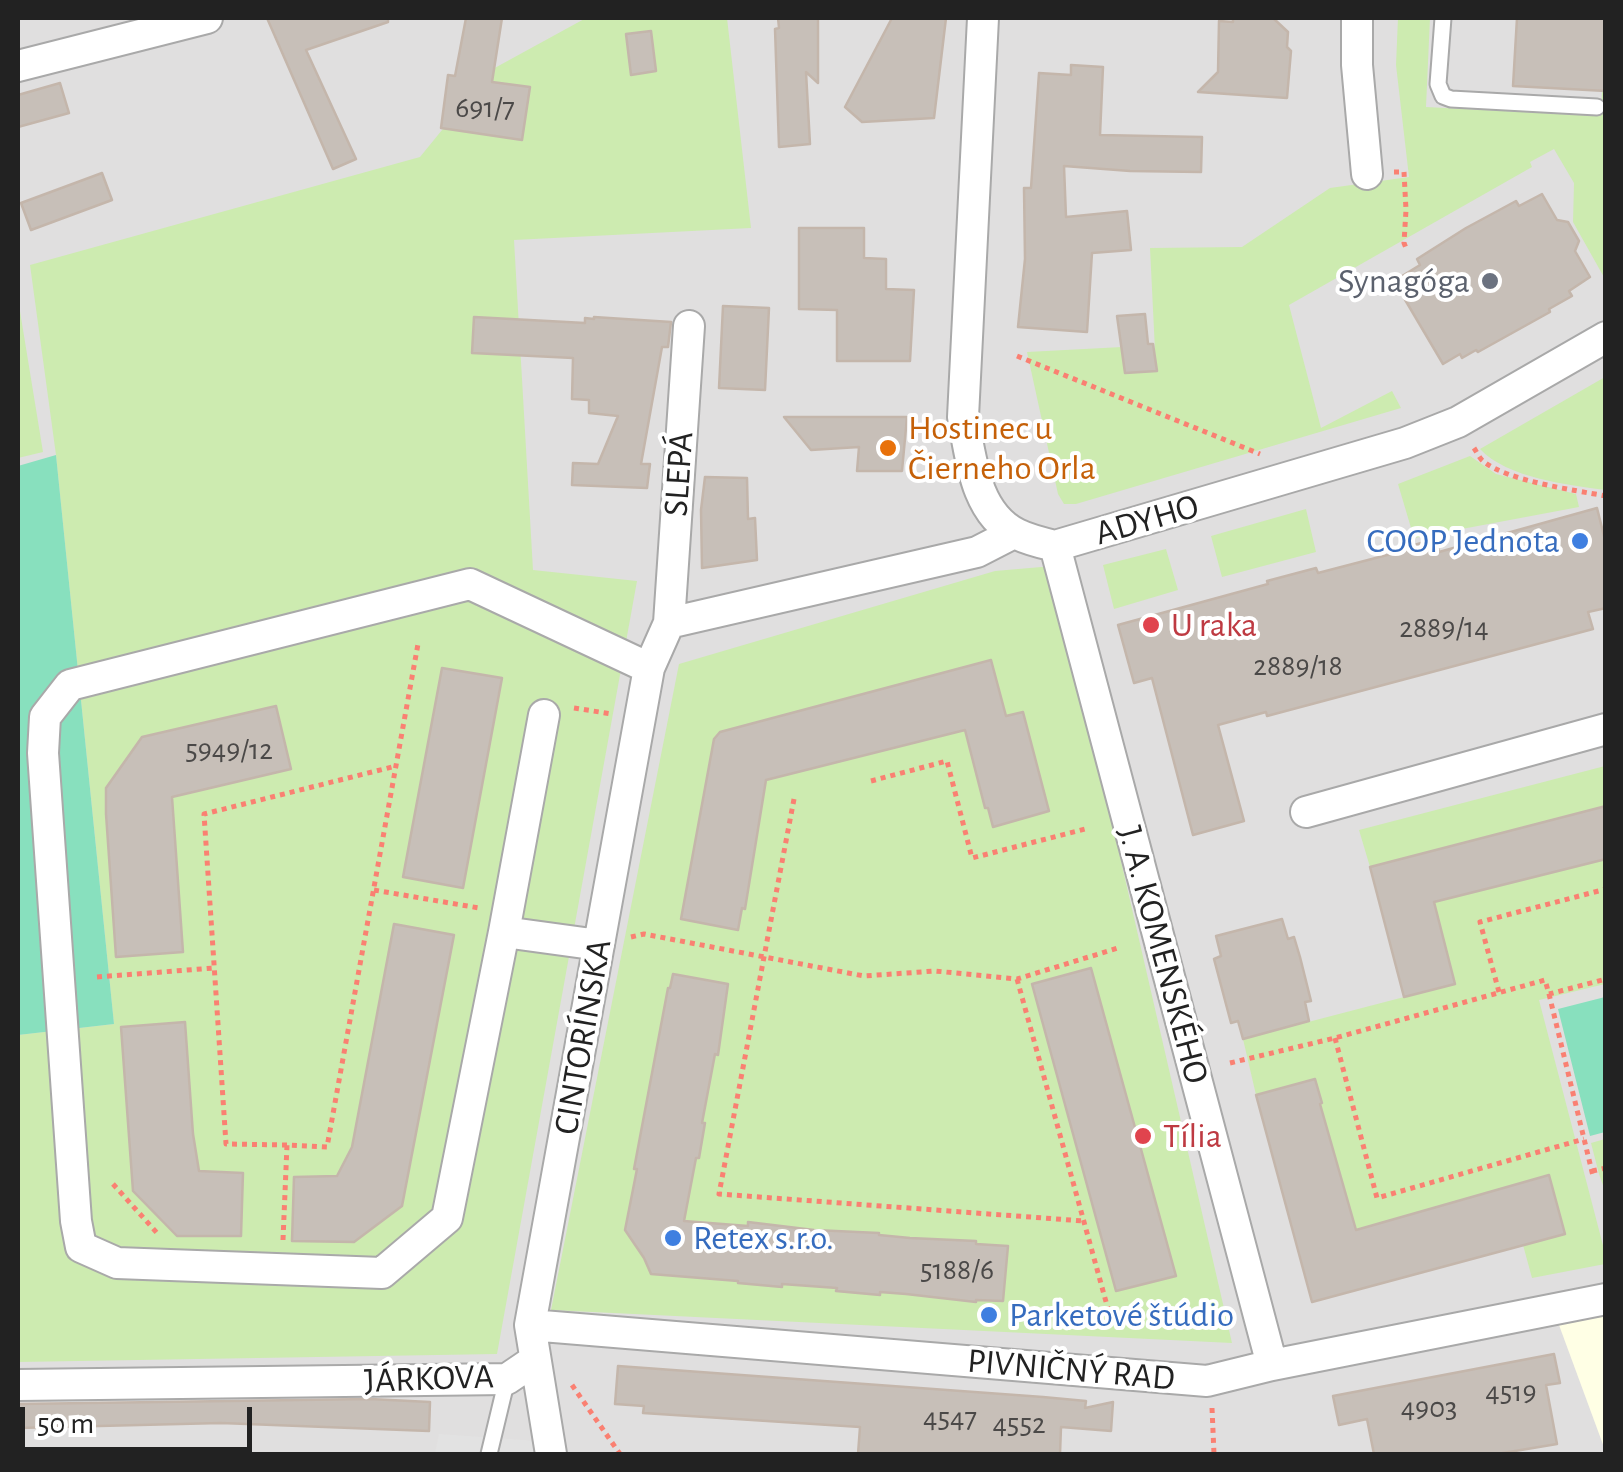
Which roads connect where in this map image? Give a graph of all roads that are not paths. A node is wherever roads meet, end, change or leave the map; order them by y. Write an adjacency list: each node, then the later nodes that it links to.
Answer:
1 (207, 18): 5 (street)
2 (982, 18): 10 (street)
3 (1357, 18): 7 (street)
4 (1442, 18): 6 (lane)
5 (18, 66)
6 (1598, 107)
7 (1367, 174)
8 (689, 326): 12 (street, SLEPÁ)
9 (1604, 342): 11 (street, ADYHO)
10 (1014, 533): 11 (street, ADYHO); 12 (street)
11 (1055, 546): 22 (street, J. A. KOMENSKÉHO)
12 (669, 623): 13 (street, CINTORÍNSKA)
13 (649, 668): 17 (street); 18 (street, CINTORÍNSKA)
14 (555, 711): 17 (street)
15 (1606, 729): 16 (street)
16 (1306, 812)
17 (496, 921): 18 (street)
18 (599, 945): 20 (street, CINTORÍNSKA)
19 (1606, 1299): 22 (street, PIVNIČNÝ RAD)
20 (530, 1325): 21 (street, CINTORÍNSKA); 22 (street, PIVNIČNÝ RAD)
21 (535, 1360): 23 (street, JÁRKOVA); 26 (street, CINTORÍNSKA)
22 (1272, 1364)
23 (507, 1379): 24 (street, JÁRKOVA); 25 (lane)
24 (18, 1385)
25 (490, 1454)
26 (551, 1454)

